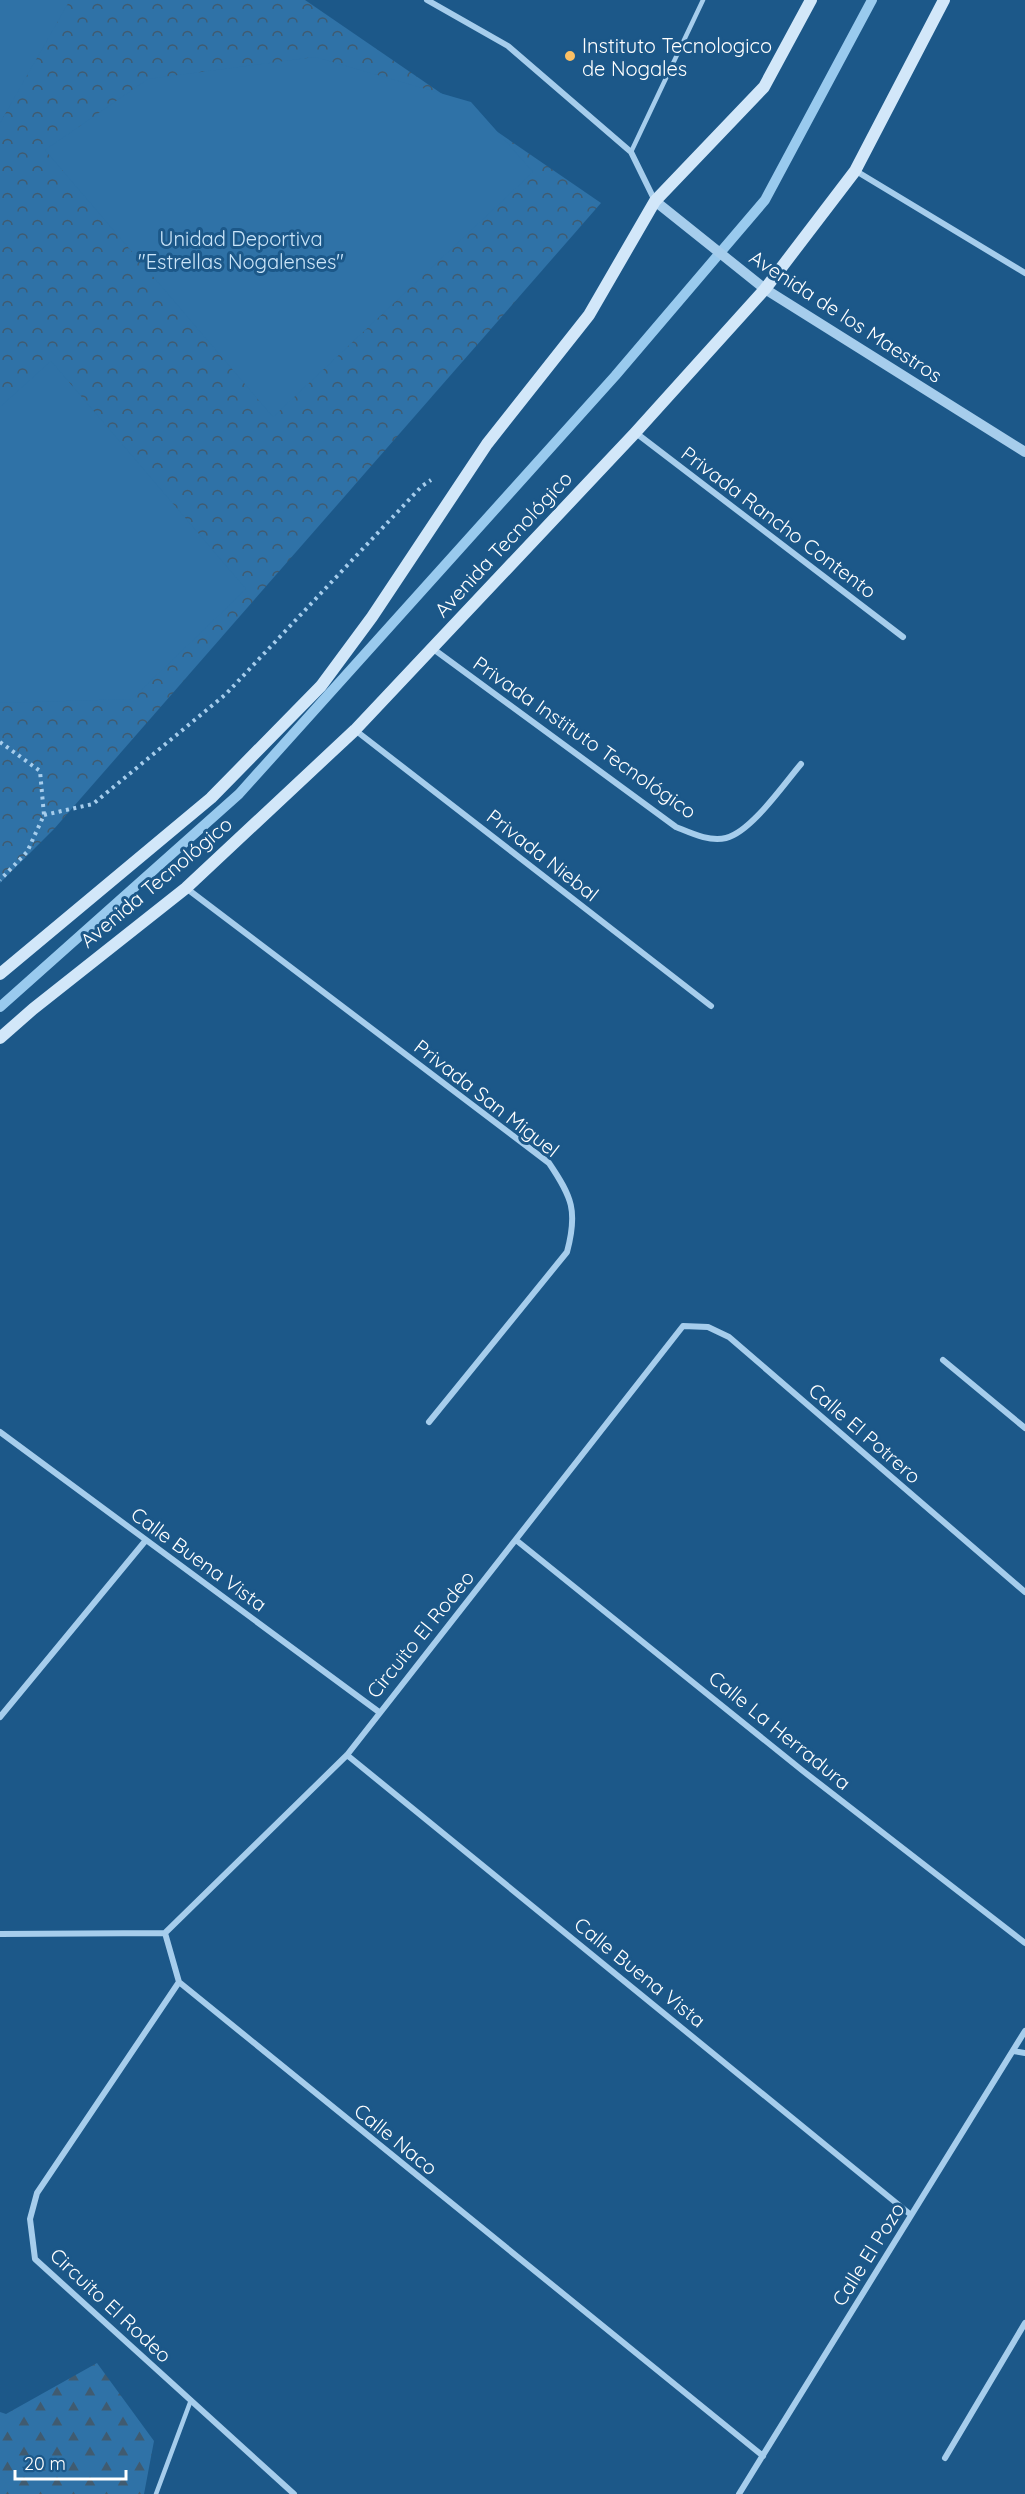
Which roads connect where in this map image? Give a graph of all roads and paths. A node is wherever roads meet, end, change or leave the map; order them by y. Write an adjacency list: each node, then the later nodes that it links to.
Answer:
1 (427, 0): 5 (street)
2 (703, 0): 5 (lane)
3 (811, 0): 7 (main road, Avenida Tecnológico)
4 (944, 0): 6 (main road, Avenida Tecnológico)
5 (632, 152): 7 (street)
6 (855, 171): 8 (street); 9 (main road, Avenida Tecnológico)
7 (655, 201): 9 (street, Avenida de los Maestros); 21 (main road, Avenida Tecnológico)
8 (1025, 273)
9 (765, 289): 10 (main road, Avenida Tecnológico); 11 (street, Avenida de los Maestros)
10 (635, 433): 13 (street, Privada Rancho Contento); 14 (main road, Avenida Tecnológico)
11 (1025, 452)
12 (440, 474): 18 (path)
13 (903, 637)
14 (432, 648): 15 (main road, Avenida Tecnológico); 17 (street, Privada Instituto Tecnológico)
15 (355, 730): 20 (main road, Avenida Tecnológico); 22 (street, Privada Niebal)
16 (0, 742): 18 (path)
17 (801, 764)
18 (44, 815): 19 (path)
19 (0, 880)
20 (186, 888): 23 (main road, Avenida Tecnológico); 26 (street, Privada San Miguel)
21 (0, 974)
22 (711, 1006)
23 (0, 1038)
24 (676, 1333): 30 (street, Circuito El Rodeo); 31 (street, Calle El Potrero)
25 (943, 1360): 27 (street)
26 (429, 1422)
27 (1025, 1428)
28 (0, 1432): 29 (street, Calle Buena Vista)
29 (146, 1540): 32 (street, Calle Buena Vista); 33 (street)
30 (516, 1540): 32 (street, Circuito El Rodeo); 37 (street, Calle La Herradura)
31 (1025, 1592)
32 (379, 1712): 34 (street, Circuito El Rodeo)
33 (0, 1718)
34 (347, 1755): 35 (street, Circuito El Rodeo); 42 (street, Calle Buena Vista)
35 (165, 1933): 36 (street); 38 (street)
36 (0, 1935)
37 (1025, 1943)
38 (179, 1982): 44 (street, Circuito El Rodeo); 45 (street, Calle Naco)
39 (1025, 2031): 40 (street, Calle El Pozo)
40 (1012, 2051): 41 (street); 42 (street, Calle El Pozo)
41 (1025, 2053)
42 (911, 2215): 45 (street, Calle El Pozo)
43 (1025, 2323): 46 (street)
44 (191, 2400): 47 (lane); 48 (street, Circuito El Rodeo)
45 (763, 2456): 49 (street, Calle El Pozo)
46 (945, 2458)
47 (156, 2494)
48 (294, 2494)
49 (739, 2494)

